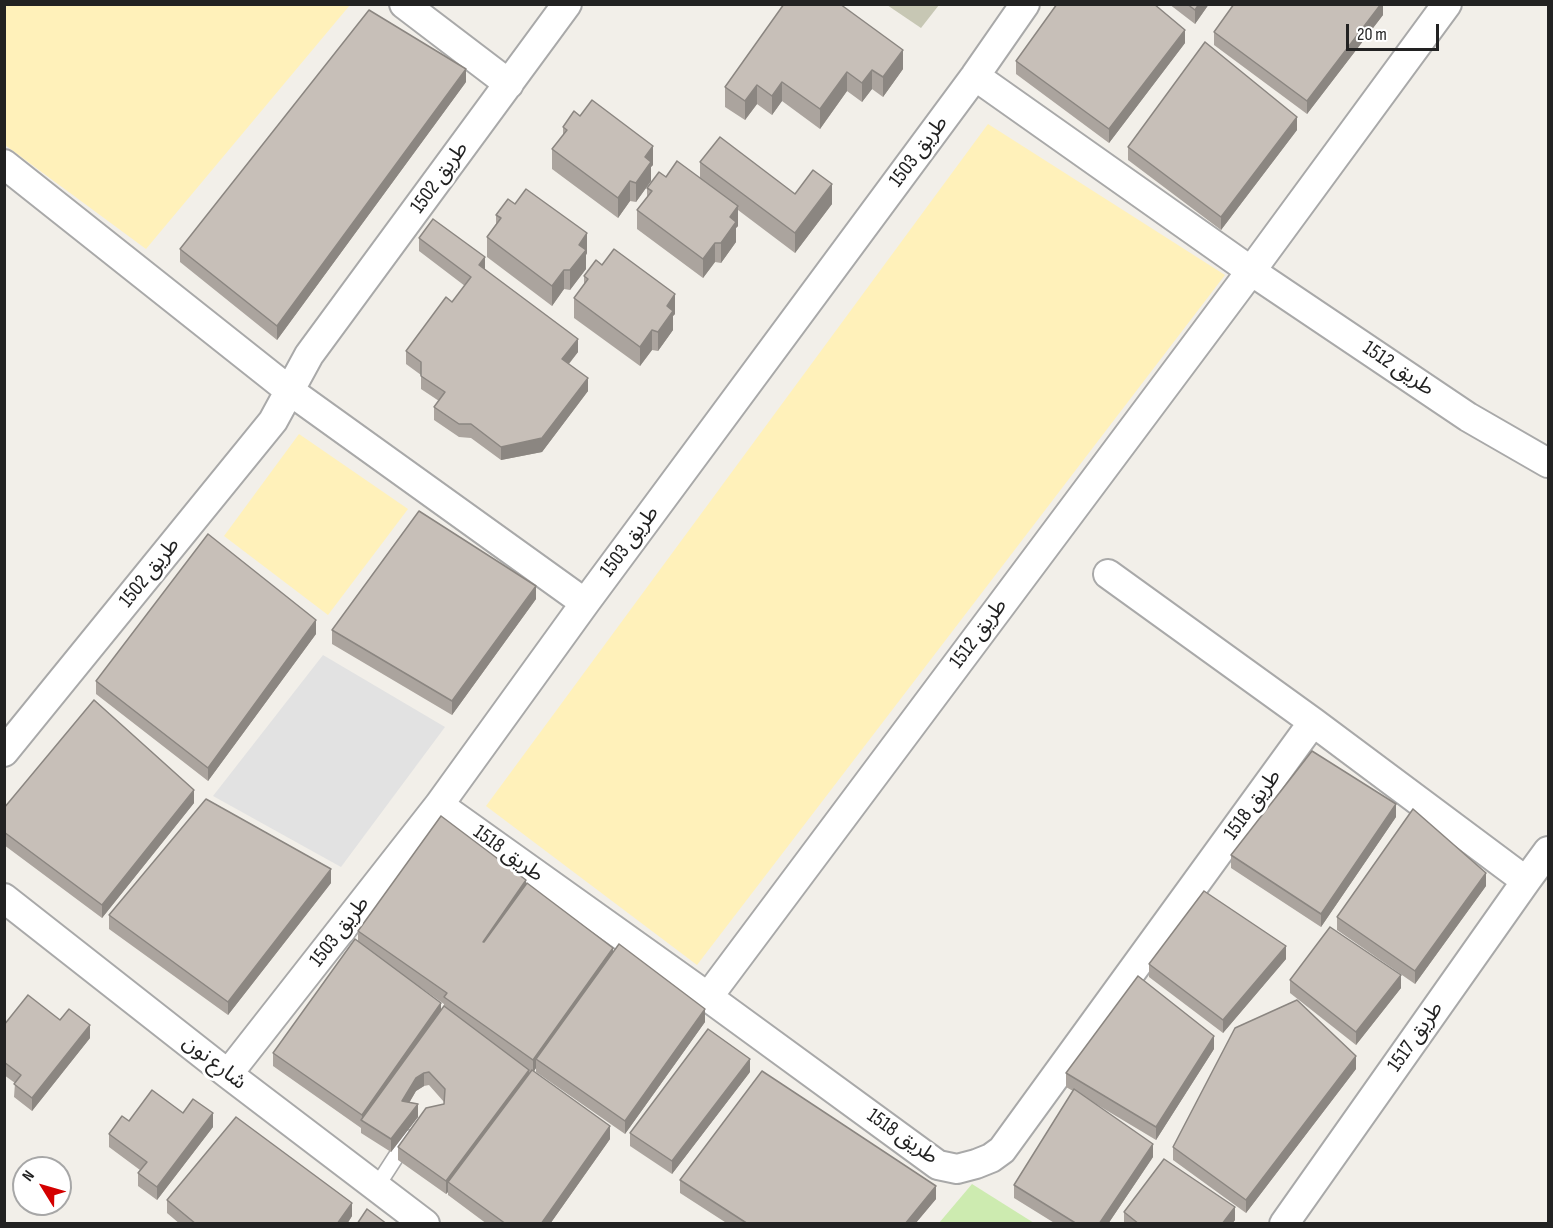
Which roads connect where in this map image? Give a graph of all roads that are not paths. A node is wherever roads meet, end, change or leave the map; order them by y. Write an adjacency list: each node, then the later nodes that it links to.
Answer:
1 (404, 4): 6 (street)
2 (567, 4): 6 (street, طريق 1502)
3 (1024, 4): 5 (street, طريق 1503)
4 (1447, 4): 8 (street, طريق 1512)
5 (975, 76): 8 (street, طريق 1512); 12 (street, طريق 1503)
6 (509, 84): 9 (street, طريق 1502)
7 (4, 164): 9 (street)
8 (1251, 271): 10 (street, طريق 1512); 19 (street, طريق 1512)
9 (290, 391): 12 (street); 14 (street, طريق 1502)
10 (1548, 463)
11 (1108, 574): 13 (street)
12 (585, 603): 15 (street, طريق 1503)
13 (1313, 722): 17 (street); 19 (street, طريق 1518)
14 (4, 752)
15 (439, 805): 19 (street, طريق 1518); 20 (street, طريق 1503)
16 (1548, 851): 17 (street, طريق 1517)
17 (1526, 881): 24 (street, طريق 1517)
18 (4, 898): 20 (street, شارع نون)
19 (708, 997)
20 (228, 1074): 22 (street, شارع نون)
21 (416, 1127): 22 (lane)
22 (377, 1186): 23 (street, شارع نون)
23 (425, 1224)
24 (1284, 1224)

